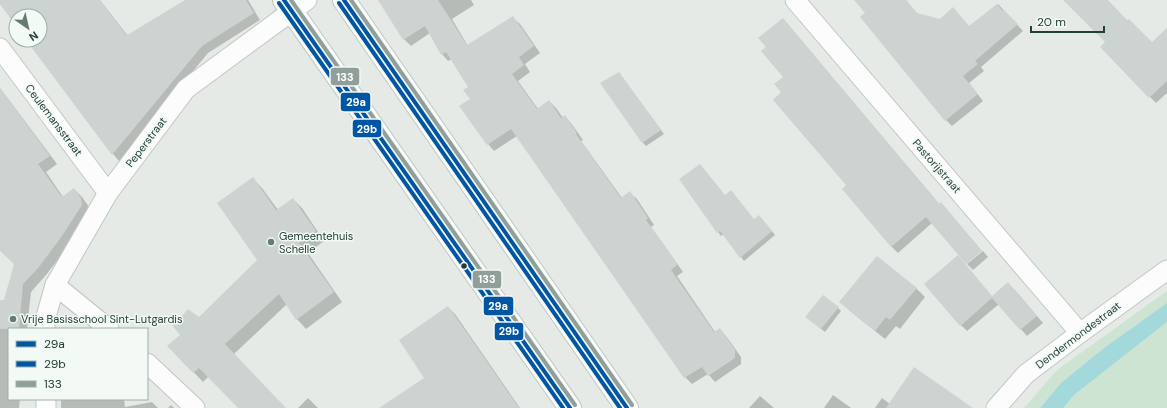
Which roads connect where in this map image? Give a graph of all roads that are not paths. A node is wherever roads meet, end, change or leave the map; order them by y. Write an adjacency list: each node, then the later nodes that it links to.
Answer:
1 (344, 0): 14 (main road)
2 (795, 0): 10 (street, Pastorijstraat)
3 (294, 4): 5 (street, Peperstraat); 13 (main road)
4 (0, 48): 5 (street, Ceulemansstraat)
5 (108, 193): 7 (street, Peperstraat)
6 (1167, 270): 10 (street, Dendermondestraat)
7 (55, 285): 8 (street, Peperstraat); 9 (street)
8 (45, 328)
9 (108, 328)
10 (1080, 333): 15 (street, Dendermondestraat)
11 (148, 364): 12 (street)
12 (195, 408)
13 (570, 408)
14 (627, 408)
15 (996, 408)

